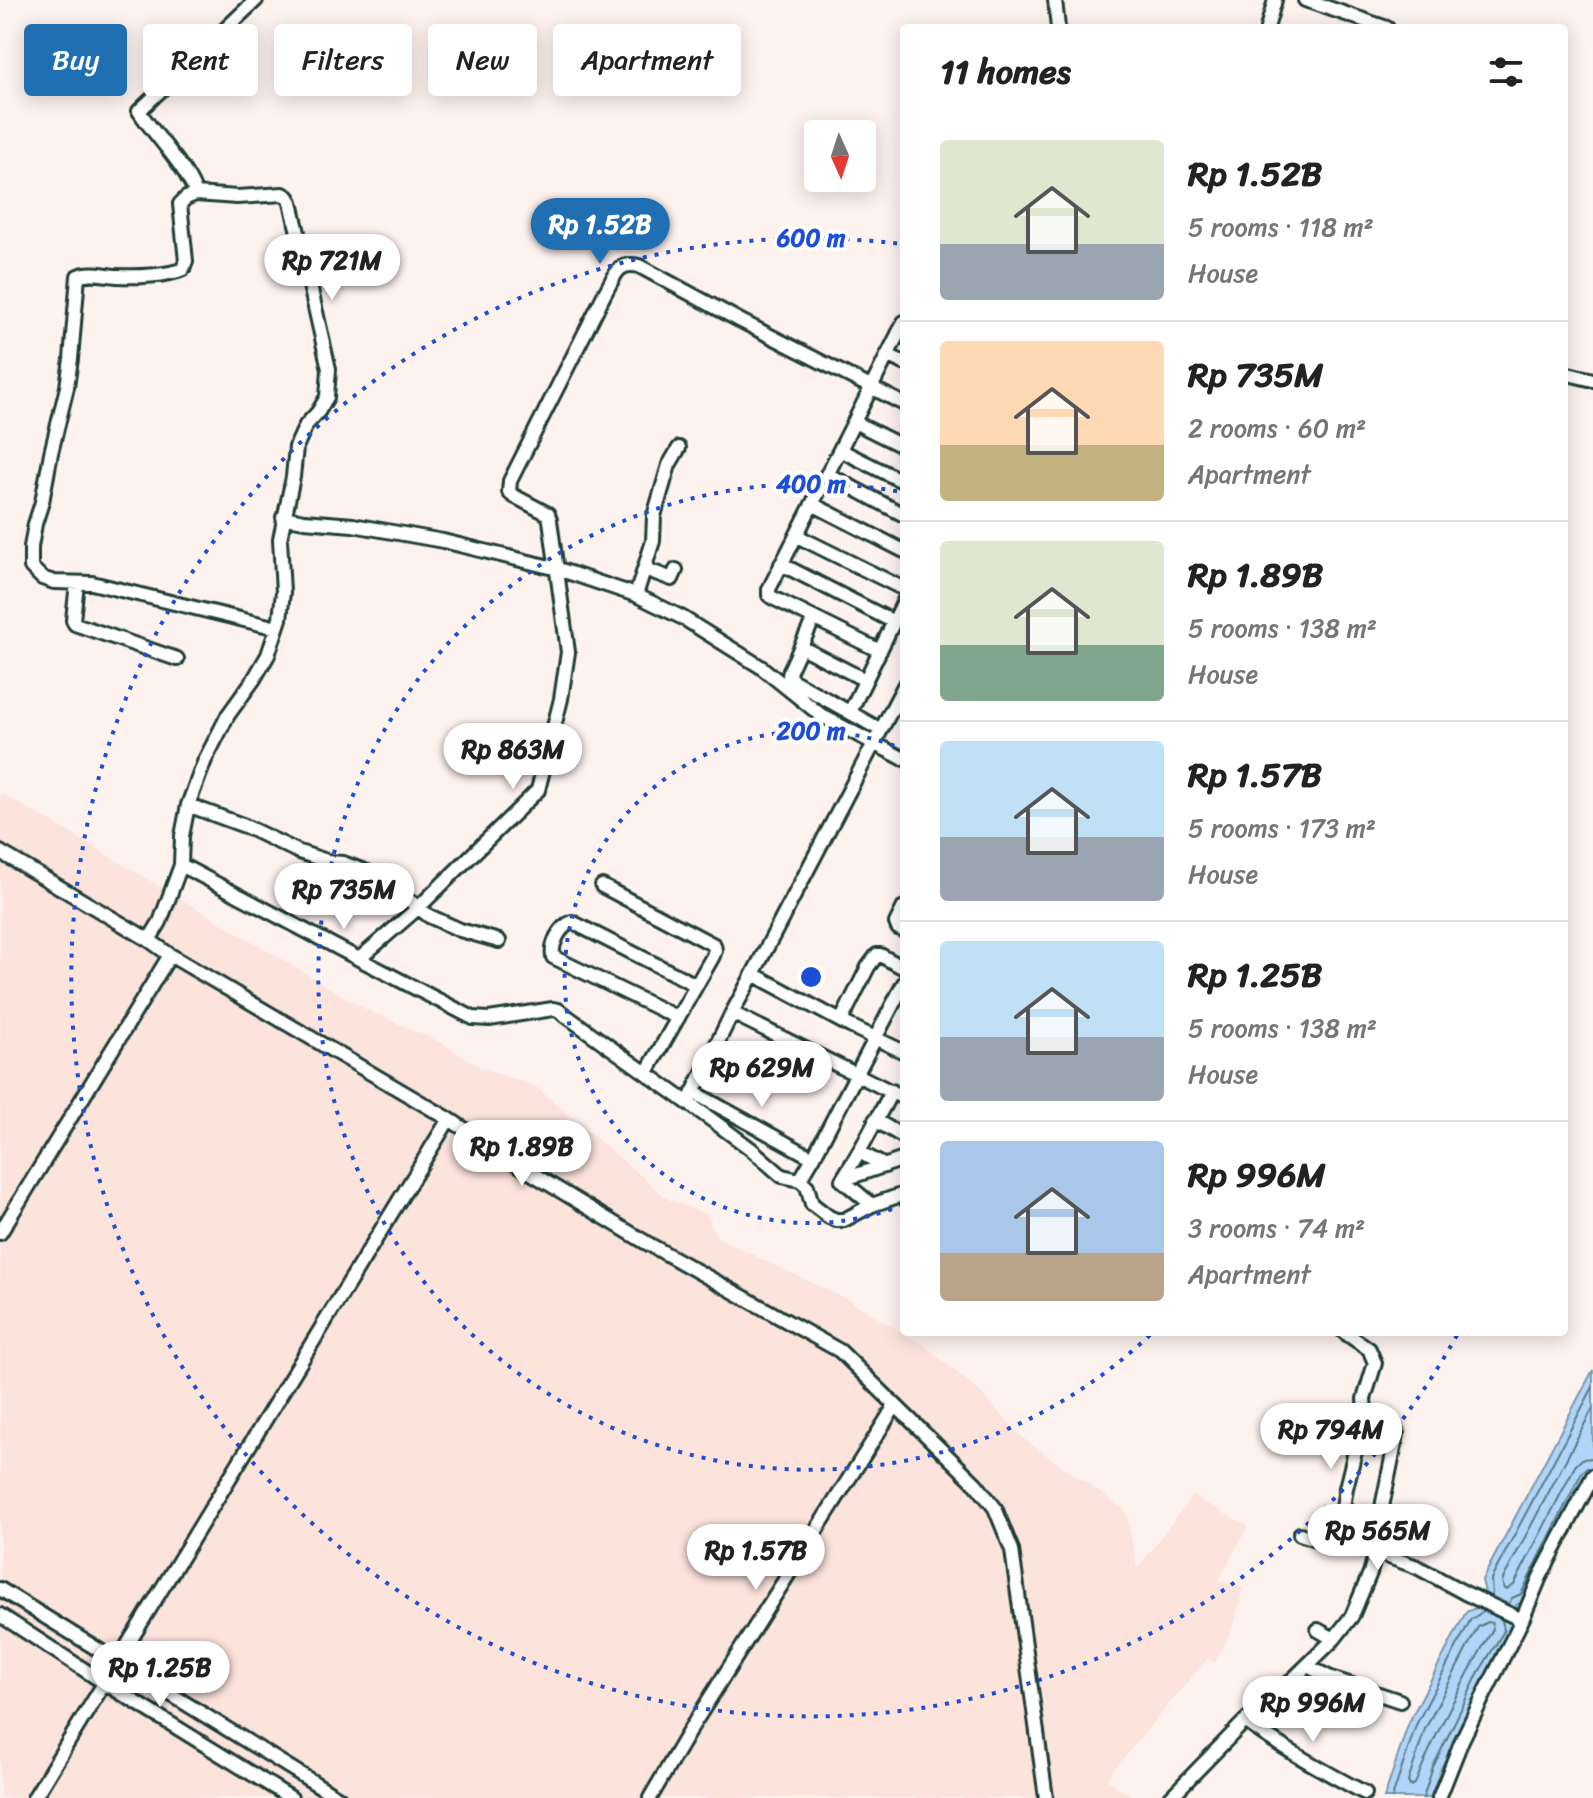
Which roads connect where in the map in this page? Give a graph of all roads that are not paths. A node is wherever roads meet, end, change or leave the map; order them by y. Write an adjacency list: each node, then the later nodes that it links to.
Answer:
1 (256, 0): 8 (street)
2 (1055, 0): 5 (street)
3 (1275, 0): 6 (street)
4 (1305, 0): 7 (street)
5 (1058, 24)
6 (1268, 24)
7 (1375, 24)
8 (196, 194): 24 (street); 31 (street)
9 (900, 331): 10 (street)
10 (887, 355): 11 (street); 14 (street)
11 (900, 361)
12 (1568, 374): 13 (street)
13 (1593, 380)
14 (871, 386): 15 (street); 16 (street); 28 (street)
15 (900, 402)
16 (854, 422): 17 (street); 19 (street)
17 (900, 445)
18 (679, 448): 29 (street)
19 (840, 450): 20 (street); 21 (street)
20 (827, 474): 22 (street); 23 (street)
21 (900, 480)
22 (812, 504): 25 (street); 26 (street)
23 (900, 513)
24 (283, 517): 28 (street); 37 (street)
25 (797, 536): 27 (street); 32 (street)
26 (900, 549)
27 (781, 564): 35 (street); 36 (street)
28 (558, 569): 33 (street); 53 (street)
29 (645, 569): 30 (street); 33 (street)
30 (676, 570)
31 (77, 583): 37 (street); 40 (street)
32 (900, 587)
33 (636, 595): 47 (street)
34 (900, 609): 36 (street)
35 (814, 618): 38 (street); 39 (street)
36 (894, 622): 39 (street)
37 (277, 628): 49 (street)
38 (801, 647): 41 (street); 43 (street)
39 (880, 651): 41 (street)
40 (177, 659)
41 (865, 680): 43 (street)
42 (900, 694): 44 (street)
43 (850, 712): 46 (street)
44 (890, 713): 45 (street); 46 (street)
45 (900, 718)
46 (881, 730): 47 (street)
47 (874, 743): 48 (street); 59 (street)
48 (900, 757)
49 (188, 805): 51 (street); 53 (street)
50 (0, 852): 54 (street)
51 (181, 865): 54 (street); 57 (street)
52 (602, 886): 60 (street)
53 (418, 908): 55 (street); 57 (street)
54 (149, 940): 56 (street)
55 (499, 941)
56 (170, 955): 72 (street); 83 (street)
57 (359, 959): 67 (street)
58 (900, 966): 64 (street)
59 (753, 974): 62 (street); 64 (street)
60 (696, 985): 63 (street); 63 (street)
61 (900, 991): 65 (street)
62 (732, 1013): 68 (street); 71 (street)
63 (678, 1018): 67 (street)
64 (841, 1021): 65 (street)
65 (876, 1039): 66 (street); 68 (street)
66 (900, 1049)
67 (647, 1072): 71 (street)
68 (858, 1075): 69 (street); 76 (street)
69 (892, 1091): 70 (street); 73 (street)
70 (900, 1096)
71 (691, 1097): 76 (street); 79 (street)
72 (449, 1119): 85 (street); 96 (street)
73 (875, 1120): 74 (street); 75 (street)
74 (900, 1135)
75 (859, 1152): 78 (street); 80 (street)
76 (813, 1158): 79 (street)
77 (900, 1160): 78 (street)
78 (885, 1166): 80 (street)
79 (800, 1180): 82 (street)
80 (842, 1180): 82 (street)
81 (900, 1195): 82 (street)
82 (872, 1205)
83 (0, 1233)
84 (1350, 1336): 86 (street)
85 (895, 1406): 105 (street); 106 (street)
86 (1365, 1411): 89 (street); 90 (street)
87 (1593, 1476): 93 (street)
88 (1300, 1534): 89 (street)
89 (1338, 1539): 90 (street)
90 (1376, 1552): 93 (street); 95 (street)
91 (0, 1589): 96 (street)
92 (0, 1615): 98 (street)
93 (1516, 1617): 108 (street)
94 (1318, 1630): 95 (street)
95 (1334, 1639): 97 (street)
96 (119, 1662): 98 (street); 104 (street)
97 (1307, 1666): 99 (street); 100 (street)
98 (103, 1682): 102 (street); 103 (street)
99 (1400, 1701)
100 (1245, 1721): 101 (street); 107 (street)
101 (1365, 1793)
102 (34, 1798)
103 (291, 1798)
104 (339, 1798)
105 (650, 1798)
106 (1046, 1798)
107 (1170, 1798)
108 (1439, 1798)

